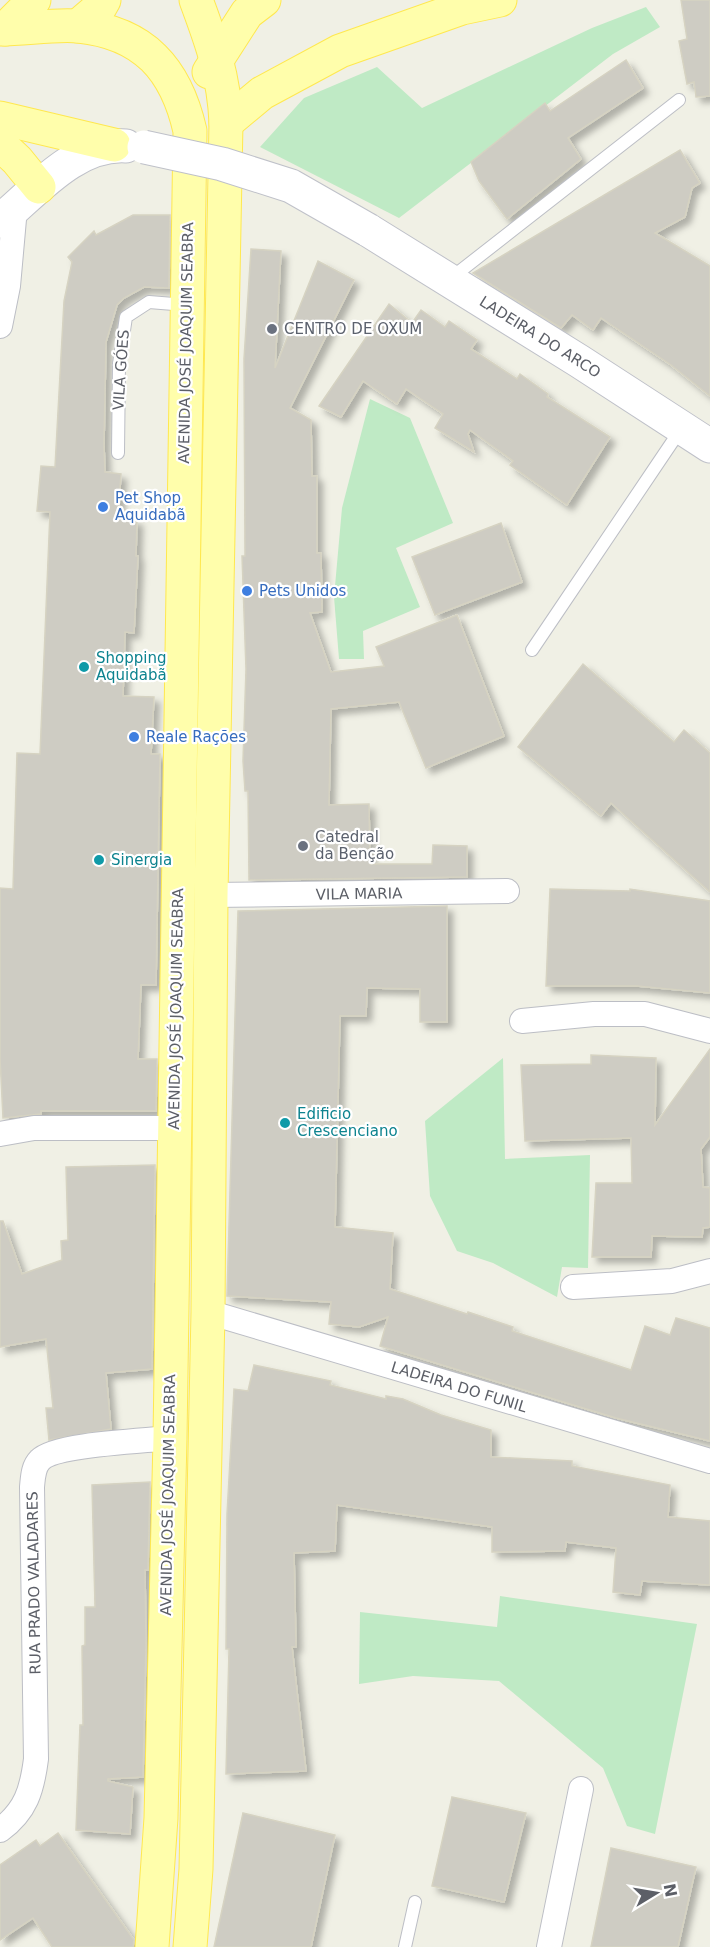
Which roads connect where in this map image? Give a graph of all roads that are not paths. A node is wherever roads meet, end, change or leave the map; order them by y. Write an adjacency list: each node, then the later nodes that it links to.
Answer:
1 (34, 0): 9 (main road)
2 (104, 0): 8 (main road)
3 (196, 0): 10 (main road)
4 (264, 0): 10 (main road)
5 (426, 0): 7 (main road)
6 (500, 0): 7 (main road)
7 (462, 8): 13 (main road)
8 (78, 26): 9 (main road, AVENIDA JOSÉ JOAQUIM SEABRA); 14 (main road, AVENIDA JOSÉ JOAQUIM SEABRA)
9 (2, 29)
10 (217, 56): 13 (main road); 14 (main road)
11 (679, 100): 19 (lane)
12 (0, 118): 16 (main road)
13 (226, 123): 27 (main road)
14 (190, 130): 20 (main road, AVENIDA JOSÉ JOAQUIM SEABRA)
15 (0, 144): 17 (main road)
16 (129, 146): 17 (main road); 19 (main road, LADEIRA DO ARCO, bridge)
17 (39, 187): 18 (main road)
18 (8, 215): 21 (street)
19 (449, 280): 22 (main road, LADEIRA DO ARCO)
20 (186, 305): 24 (lane, VILA GÓES); 30 (main road, AVENIDA JOSÉ JOAQUIM SEABRA)
21 (0, 326)
22 (681, 428): 23 (main road, LADEIRA DO ARCO); 25 (lane)
23 (710, 446)
24 (117, 453)
25 (532, 650)
26 (507, 891): 27 (street, VILA MARIA)
27 (211, 895): 34 (main road)
28 (522, 1021): 29 (street)
29 (710, 1031)
30 (174, 1128): 31 (street); 35 (main road, AVENIDA JOSÉ JOAQUIM SEABRA)
31 (1, 1134)
32 (710, 1271): 33 (street)
33 (573, 1287)
34 (208, 1311): 36 (street, LADEIRA DO FUNIL); 41 (main road)
35 (170, 1438): 38 (street, RUA PRADO VALADARES); 40 (main road, AVENIDA JOSÉ JOAQUIM SEABRA)
36 (710, 1461)
37 (581, 1789): 43 (street)
38 (0, 1830)
39 (415, 1902): 42 (lane)
40 (152, 1947)
41 (190, 1947)
42 (405, 1947)
43 (549, 1947)

